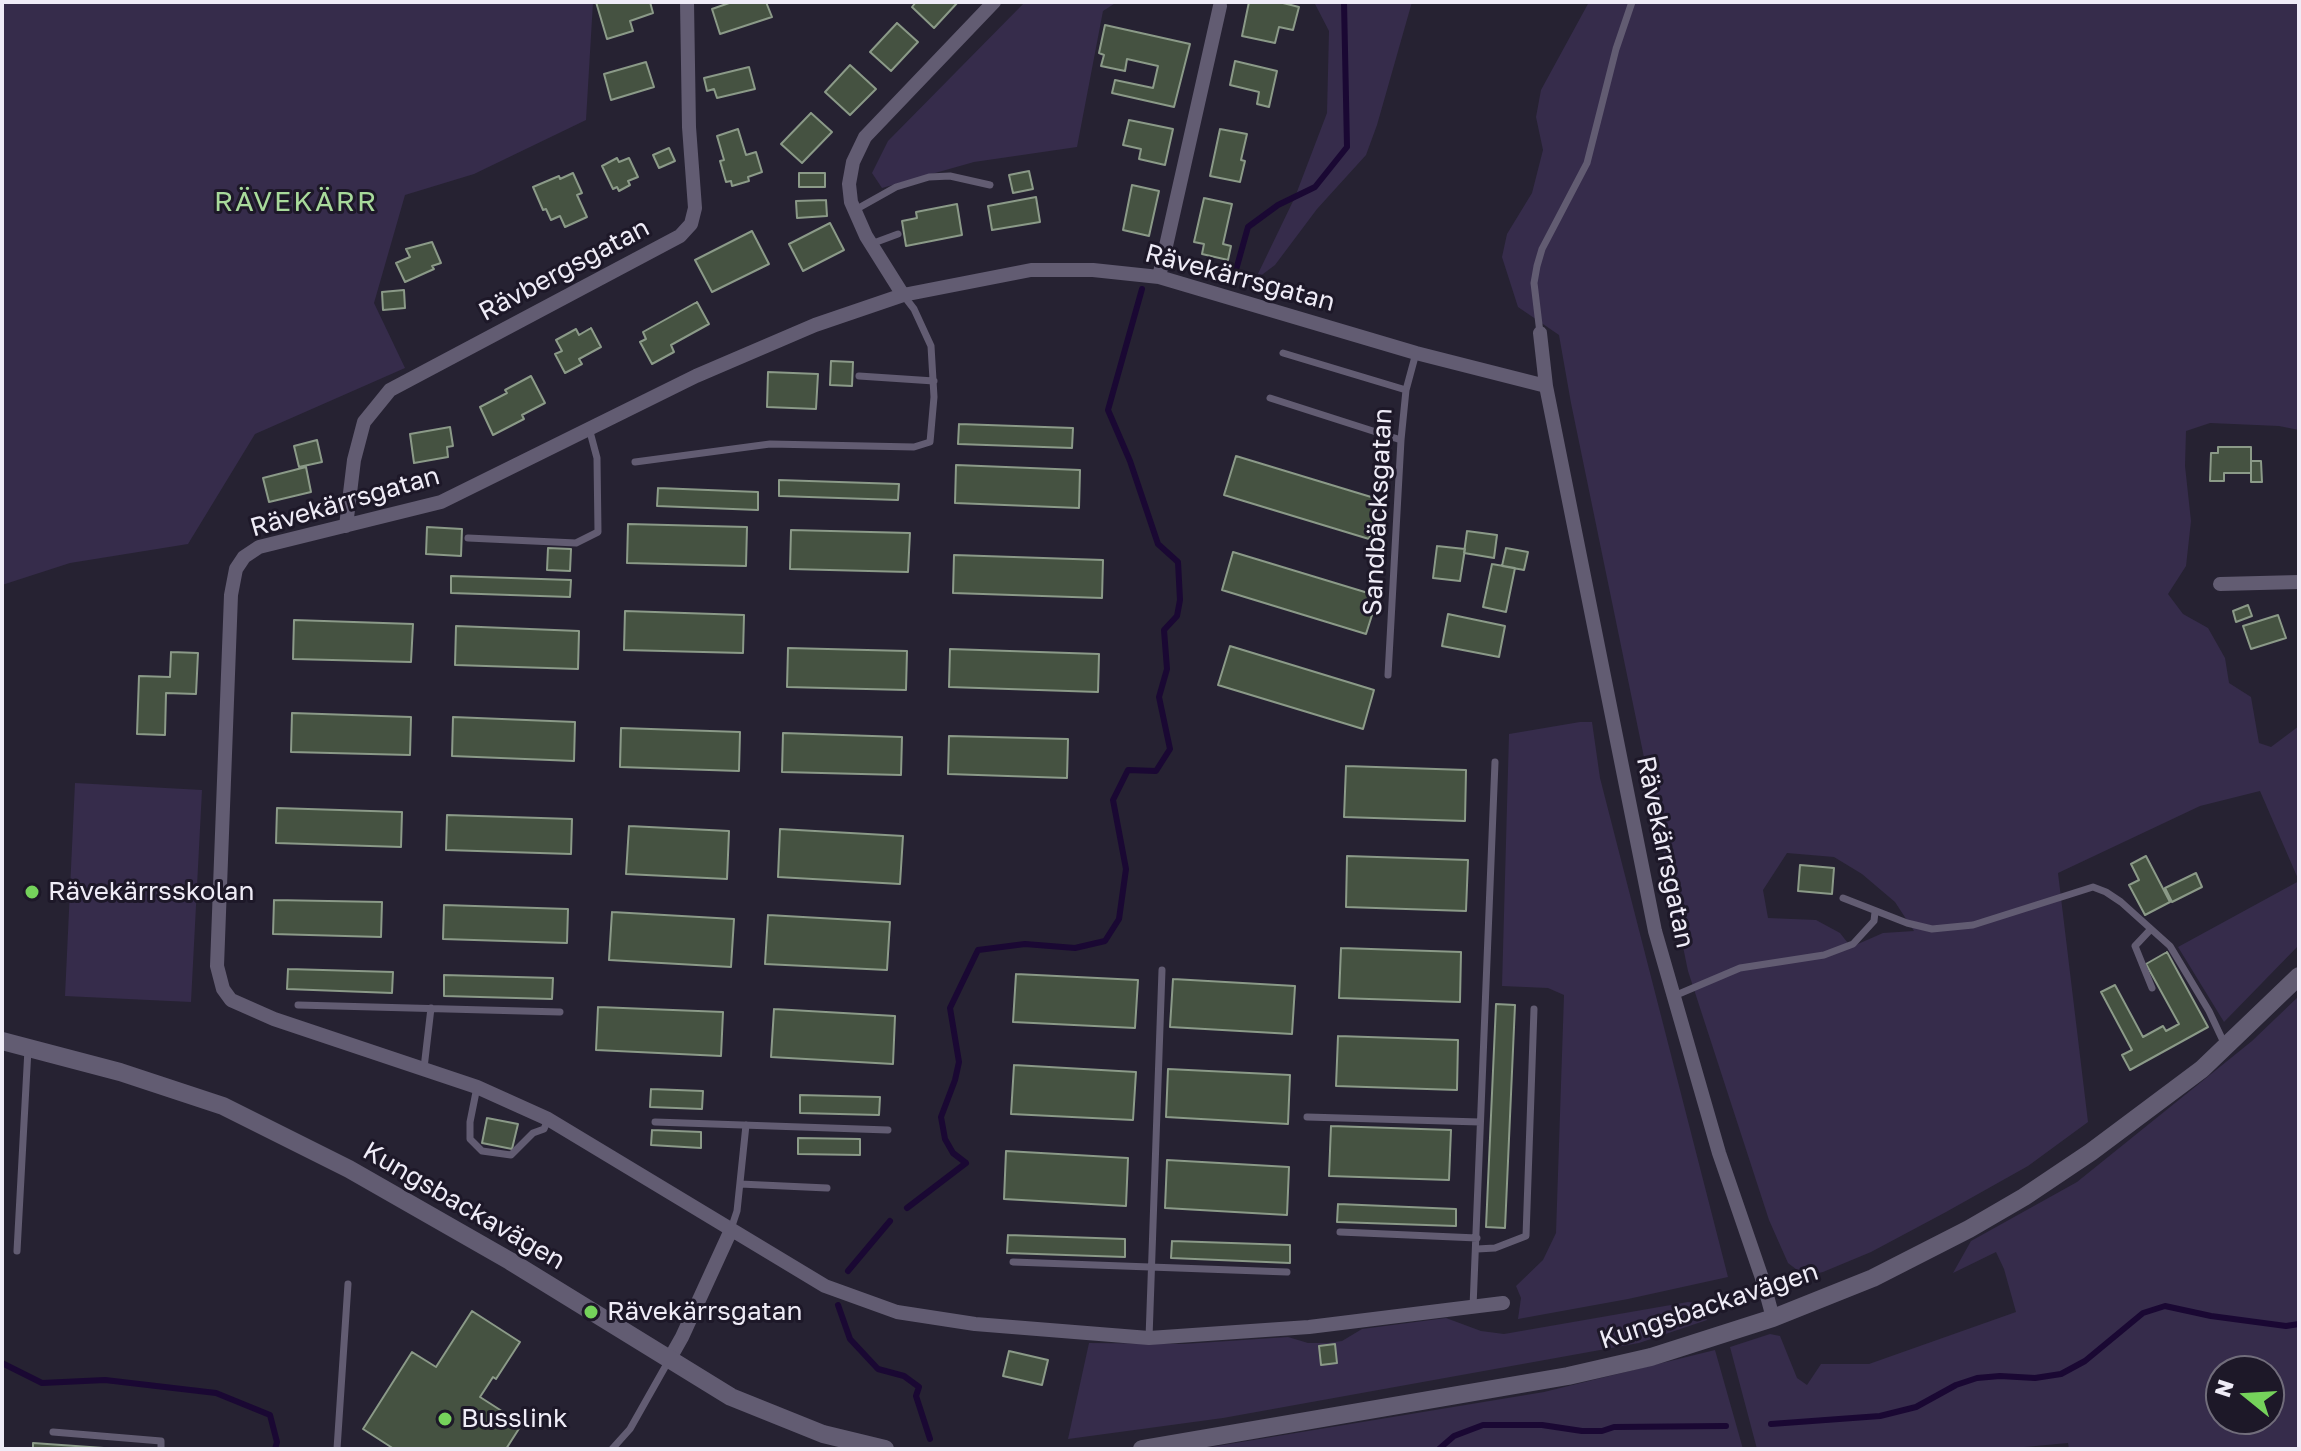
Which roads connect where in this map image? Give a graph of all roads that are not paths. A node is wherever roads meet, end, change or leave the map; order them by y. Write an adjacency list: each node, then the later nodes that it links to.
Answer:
1 (687, 2): 22 (street, Rävbergsgatan)
2 (994, 2): 6 (street)
3 (1632, 2): 11 (lane)
4 (1220, 6): 9 (street)
5 (990, 185): 6 (lane)
6 (855, 210): 8 (street)
7 (898, 234): 8 (lane)
8 (871, 244): 10 (street)
9 (1159, 277): 10 (street, Rävekärrsgatan); 13 (street, Rävekärrsgatan)
10 (903, 295): 15 (lane); 19 (street, Rävekärrsgatan)
11 (1540, 333): 16 (street, Rävekärrsgatan)
12 (1283, 353): 17 (lane)
13 (1416, 353): 16 (street, Rävekärrsgatan); 17 (lane, Sandbäcksgatan)
14 (859, 376): 15 (lane)
15 (934, 381): 21 (lane)
16 (1546, 386): 34 (street, Rävekärrsgatan)
17 (1406, 390): 20 (lane, Sandbäcksgatan)
18 (1270, 398): 20 (lane)
19 (589, 428): 22 (street, Rävekärrsgatan); 23 (lane)
20 (1401, 440): 26 (lane, Sandbäcksgatan)
21 (635, 462)
22 (346, 526): 42 (street, Rävekärrsgatan)
23 (468, 538)
24 (2299, 582): 25 (street)
25 (2220, 584)
26 (1388, 675)
27 (1495, 762): 47 (lane)
28 (1843, 898): 29 (lane)
29 (1875, 912): 30 (lane); 34 (lane)
30 (2151, 929): 33 (lane); 41 (lane)
31 (1162, 970): 58 (lane)
32 (2299, 976): 41 (street, Kungsbackavägen)
33 (2152, 988)
34 (1674, 996): 63 (street, Rävekärrsgatan)
35 (298, 1005): 36 (lane)
36 (431, 1008): 38 (lane); 42 (lane)
37 (1534, 1009): 55 (lane)
38 (560, 1012)
39 (2, 1041): 40 (street, Kungsbackavägen)
40 (28, 1047): 56 (lane); 65 (street, Kungsbackavägen)
41 (2226, 1047): 63 (street, Kungsbackavägen)
42 (424, 1068): 43 (street, Rävekärrsgatan)
43 (477, 1087): 45 (street, Rävekärrsgatan); 45 (lane)
44 (1307, 1117): 47 (lane)
45 (548, 1119): 52 (street, Rävekärrsgatan)
46 (655, 1122): 48 (lane)
47 (1480, 1122): 54 (lane)
48 (746, 1125): 49 (lane); 50 (lane)
49 (888, 1130)
50 (740, 1184): 51 (lane); 52 (lane)
51 (827, 1188)
52 (731, 1230): 64 (street, Rävekärrsgatan); 65 (street)
53 (1340, 1232): 54 (lane)
54 (1477, 1238): 55 (lane)
55 (1477, 1249): 62 (lane)
56 (17, 1251)
57 (1013, 1262): 58 (lane)
58 (1150, 1269): 59 (lane); 64 (lane)
59 (1287, 1272)
60 (348, 1284): 68 (lane)
61 (1503, 1303): 62 (street, Rävekärrsgatan)
62 (1473, 1307): 64 (street, Rävekärrsgatan)
63 (1773, 1318): 71 (street, Kungsbackavägen)
64 (1149, 1338)
65 (669, 1360): 69 (lane); 70 (street, Kungsbackavägen)
66 (53, 1432): 67 (lane)
67 (161, 1449)
68 (337, 1449)
69 (612, 1449)
70 (885, 1449)
71 (1142, 1449)

